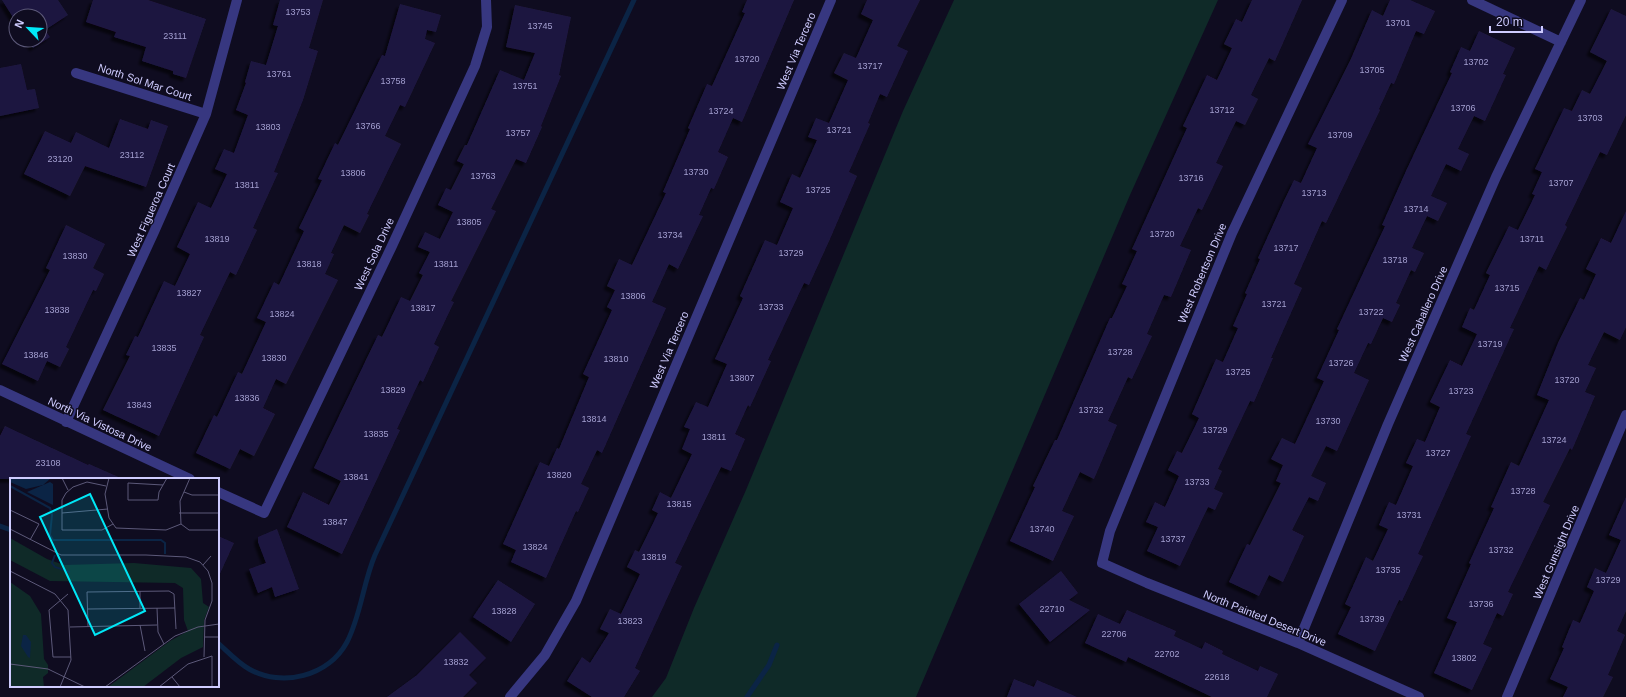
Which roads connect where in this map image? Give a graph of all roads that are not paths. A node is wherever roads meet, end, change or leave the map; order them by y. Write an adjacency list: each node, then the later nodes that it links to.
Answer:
1 (237, 0): 9 (street, West Figueroa Court)
2 (486, 0): 14 (street, West Sola Drive)
3 (831, 0): 17 (street, West Via Tercero)
4 (1342, 0): 15 (street, West Robertson Drive)
5 (1472, 0): 7 (street)
6 (1581, 0): 7 (street, West Caballero Drive)
7 (1561, 42): 16 (street, West Caballero Drive)
8 (76, 73): 9 (street, North Sol Mar Court)
9 (206, 114): 12 (street, West Figueroa Court)
10 (0, 390): 12 (street, North Via Vistosa Drive)
11 (1626, 415): 19 (street, West Gunsight Drive)
12 (66, 422): 13 (street, North Via Vistosa Drive)
13 (188, 478)
14 (219, 492)
15 (1102, 563): 16 (street, North Painted Desert Drive)
16 (1298, 643): 18 (street, North Painted Desert Drive)
17 (510, 697)
18 (1419, 697)
19 (1507, 697)

